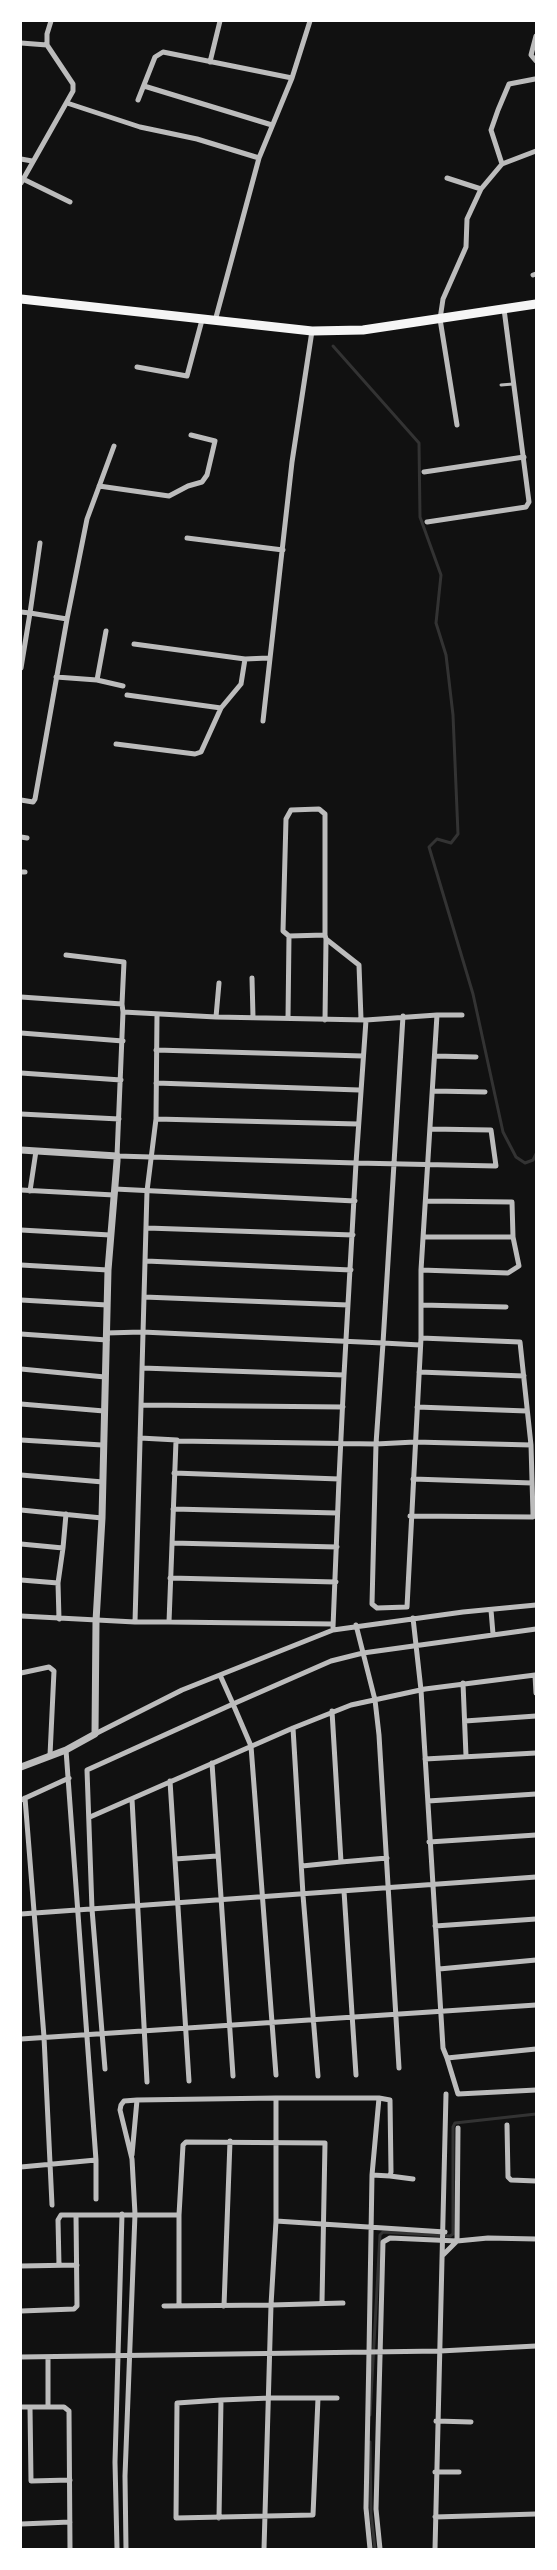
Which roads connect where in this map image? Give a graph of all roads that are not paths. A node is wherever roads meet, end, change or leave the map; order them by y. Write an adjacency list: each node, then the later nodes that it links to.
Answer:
1 (51, 21): 6 (street)
2 (220, 21): 8 (street)
3 (309, 21): 9 (street)
4 (536, 36): 7 (street)
5 (21, 43): 6 (street)
6 (47, 45): 13 (street)
7 (536, 61)
8 (210, 62): 9 (street); 11 (street)
9 (292, 78): 14 (street)
10 (536, 79): 19 (street)
11 (144, 86): 12 (street); 14 (street)
12 (138, 100)
13 (67, 103): 16 (street); 18 (street)
14 (272, 125): 16 (street)
15 (536, 150): 19 (street)
16 (259, 158): 29 (street)
17 (21, 159): 18 (street)
18 (32, 162): 21 (street)
19 (502, 164): 22 (street)
20 (447, 178): 22 (street)
21 (22, 181): 23 (street)
22 (481, 189): 27 (street)
23 (70, 202)
24 (21, 299): 28 (highway)
25 (536, 304): 26 (highway)
26 (504, 309): 27 (highway); 32 (street)
27 (440, 319): 30 (highway); 34 (street)
28 (202, 320): 29 (highway); 31 (street)
29 (215, 321): 30 (highway)
30 (312, 331): 43 (street)
31 (137, 367)
32 (513, 384): 33 (lane); 37 (street)
33 (501, 385)
34 (457, 425)
35 (191, 435): 39 (street)
36 (114, 446): 39 (street)
37 (524, 457): 38 (street); 40 (street)
38 (424, 472)
39 (99, 486): 46 (street)
40 (427, 522)
41 (187, 538): 43 (street)
42 (40, 543): 45 (street)
43 (283, 550): 49 (street)
44 (21, 612): 45 (street)
45 (30, 613): 46 (street); 51 (street)
46 (67, 619): 52 (street)
47 (106, 631): 53 (street)
48 (134, 644): 50 (street)
49 (268, 658): 50 (street); 57 (street)
50 (245, 659): 56 (street)
51 (21, 668)
52 (56, 677): 53 (street); 59 (street)
53 (97, 680): 54 (street)
54 (123, 686)
55 (127, 695): 56 (street)
56 (221, 708): 58 (street)
57 (263, 721)
58 (116, 744)
59 (21, 800)
60 (289, 936): 61 (street); 61 (street); 74 (street)
61 (326, 937): 75 (street); 76 (street)
62 (66, 955): 66 (street)
63 (252, 978): 73 (street)
64 (219, 983): 72 (street)
65 (21, 997): 66 (street)
66 (122, 1004): 67 (street)
67 (123, 1012): 68 (street); 78 (street)
68 (157, 1014): 72 (street); 79 (street)
69 (437, 1015): 70 (street); 71 (street); 81 (street)
70 (462, 1015)
71 (403, 1016): 76 (street); 99 (street)
72 (216, 1017): 73 (street)
73 (253, 1017): 74 (street)
74 (288, 1018): 75 (street)
75 (325, 1020): 76 (street)
76 (363, 1020): 80 (street)
77 (21, 1033): 78 (street)
78 (123, 1041): 84 (street)
79 (156, 1050): 80 (street); 85 (street)
80 (363, 1056): 86 (street)
81 (435, 1056): 82 (street); 87 (street)
82 (476, 1057)
83 (21, 1073): 84 (street)
84 (121, 1080): 90 (street)
85 (156, 1083): 86 (street); 91 (street)
86 (359, 1090): 92 (street)
87 (434, 1091): 88 (street); 93 (street)
88 (485, 1092)
89 (21, 1114): 90 (street)
90 (119, 1119): 96 (street)
91 (156, 1119): 92 (street); 97 (street)
92 (358, 1124): 98 (street)
93 (430, 1129): 100 (street); 100 (street)
94 (21, 1150): 95 (street)
95 (36, 1151): 96 (street); 102 (street)
96 (117, 1156): 97 (street); 104 (street)
97 (150, 1157): 98 (street); 103 (street)
98 (356, 1163): 99 (street); 105 (street)
99 (394, 1164): 100 (street); 129 (street)
100 (428, 1166): 106 (street)
101 (21, 1190): 102 (street)
102 (30, 1191): 104 (street)
103 (147, 1191): 104 (street); 105 (street); 107 (street)
104 (114, 1192): 109 (street)
105 (355, 1201): 110 (street)
106 (426, 1201): 111 (street); 112 (street)
107 (147, 1228): 110 (street); 113 (street)
108 (21, 1230): 109 (street)
109 (110, 1235): 115 (street)
110 (353, 1235): 116 (street)
111 (513, 1237): 112 (street); 117 (street)
112 (424, 1238): 117 (street)
113 (146, 1261): 116 (street); 118 (street)
114 (21, 1264): 115 (street)
115 (108, 1270): 120 (street)
116 (351, 1270): 121 (street)
117 (421, 1270): 122 (street)
118 (144, 1297): 121 (street); 124 (street)
119 (21, 1300): 120 (street)
120 (107, 1305): 126 (street)
121 (348, 1305): 127 (street)
122 (421, 1305): 123 (street); 128 (street)
123 (506, 1307)
124 (142, 1332): 126 (street); 127 (street); 130 (street)
125 (21, 1334): 126 (street)
126 (106, 1337): 135 (street)
127 (346, 1340): 129 (street); 133 (street)
128 (421, 1341): 129 (street); 132 (street); 134 (street)
129 (383, 1343): 146 (street)
130 (142, 1368): 133 (street); 137 (street)
131 (21, 1369): 135 (street)
132 (419, 1372): 134 (street); 139 (street)
133 (344, 1375): 138 (street)
134 (524, 1376): 141 (street)
135 (105, 1377): 140 (street)
136 (21, 1404): 140 (street)
137 (142, 1404): 138 (street); 142 (street)
138 (343, 1407): 148 (street)
139 (417, 1407): 141 (street); 145 (street)
140 (104, 1411): 147 (street)
141 (527, 1411): 149 (street)
142 (140, 1438): 144 (street); 176 (street)
143 (21, 1440): 147 (street)
144 (177, 1440): 148 (street); 150 (street)
145 (415, 1442): 146 (street); 149 (street); 153 (street)
146 (376, 1444): 148 (street); 160 (street)
147 (102, 1445): 154 (street)
148 (340, 1445): 152 (street)
149 (531, 1445): 155 (street)
150 (174, 1473): 152 (street); 156 (street)
151 (21, 1475): 154 (street)
152 (339, 1479): 158 (street)
153 (413, 1479): 155 (street); 160 (street)
154 (103, 1482): 161 (street)
155 (532, 1483): 160 (street)
156 (173, 1509): 158 (street); 162 (street)
157 (21, 1510): 159 (street)
158 (337, 1513): 165 (street)
159 (66, 1514): 161 (street); 164 (street)
160 (410, 1516)
161 (102, 1518): 175 (street)
162 (172, 1543): 165 (street); 166 (street)
163 (21, 1544): 164 (street)
164 (63, 1548): 169 (street)
165 (337, 1548): 168 (street)
166 (170, 1578): 168 (street); 177 (street)
167 (21, 1580): 169 (street)
168 (336, 1582): 179 (street)
169 (58, 1583): 174 (street)
170 (536, 1605): 171 (street)
171 (491, 1610): 173 (street); 181 (street)
172 (21, 1616): 174 (street)
173 (413, 1618): 178 (street); 182 (street)
174 (59, 1619): 175 (street)
175 (96, 1621): 176 (street); 196 (street)
176 (135, 1622): 177 (street)
177 (169, 1622): 179 (street)
178 (356, 1626): 179 (street); 183 (street)
179 (333, 1627): 186 (street)
180 (536, 1629): 181 (street)
181 (493, 1634): 182 (street)
182 (416, 1644): 183 (street); 188 (street)
183 (363, 1653): 190 (street); 191 (street)
184 (21, 1673): 200 (street)
185 (535, 1675): 187 (street); 189 (street)
186 (222, 1678): 191 (street); 196 (street)
187 (463, 1683): 188 (street); 194 (street)
188 (421, 1690): 190 (street); 202 (street)
189 (536, 1693)
190 (375, 1700): 192 (street); 215 (street)
191 (232, 1701): 197 (street); 211 (street)
192 (332, 1711): 195 (street); 217 (street)
193 (536, 1716): 194 (street)
194 (465, 1720): 201 (street)
195 (293, 1728): 197 (street); 218 (street)
196 (95, 1734): 198 (street)
197 (251, 1746): 203 (street); 224 (street)
198 (67, 1752): 200 (street); 205 (street)
199 (536, 1753): 201 (street)
200 (50, 1755): 204 (street)
201 (466, 1756): 202 (street)
202 (425, 1760): 210 (street)
203 (212, 1763): 206 (street); 214 (street)
204 (21, 1767)
205 (68, 1776): 208 (street); 229 (street)
206 (170, 1781): 209 (street); 216 (street)
207 (536, 1794): 210 (street)
208 (23, 1799): 230 (street)
209 (132, 1799): 211 (street); 227 (street)
210 (428, 1801): 213 (street)
211 (90, 1817): 228 (street)
212 (536, 1835): 213 (street)
213 (429, 1842): 220 (street)
214 (217, 1856): 216 (street); 225 (street)
215 (387, 1858): 217 (street); 221 (street)
216 (175, 1859): 226 (street)
217 (341, 1862): 218 (street)
218 (302, 1866): 223 (street)
219 (536, 1877): 220 (street)
220 (433, 1885): 221 (street); 233 (street)
221 (388, 1888): 222 (street); 238 (street)
222 (344, 1891): 223 (street); 239 (street)
223 (303, 1895): 224 (street); 240 (street)
224 (264, 1896): 225 (street); 241 (street)
225 (221, 1901): 226 (street); 242 (street)
226 (178, 1903): 227 (street); 243 (street)
227 (138, 1905): 228 (street); 244 (street)
228 (90, 1909): 229 (street); 245 (street)
229 (80, 1910): 230 (street); 246 (street)
230 (35, 1913): 231 (street); 247 (street)
231 (21, 1914)
232 (536, 1919): 233 (street)
233 (435, 1926): 235 (street)
234 (536, 1960): 235 (street)
235 (439, 1970): 237 (street)
236 (536, 2005): 237 (street)
237 (440, 2011): 238 (street); 250 (street)
238 (396, 2013): 239 (street); 252 (street)
239 (353, 2015): 240 (street); 254 (street)
240 (313, 2019): 241 (street); 256 (street)
241 (273, 2021): 242 (street); 253 (street)
242 (228, 2024): 243 (street); 255 (street)
243 (185, 2028): 244 (street); 257 (street)
244 (143, 2032): 245 (street); 258 (street)
245 (99, 2034): 246 (street); 251 (street)
246 (87, 2035): 247 (street); 269 (street)
247 (44, 2037): 248 (street); 270 (street)
248 (21, 2039)
249 (536, 2049): 250 (street)
250 (447, 2058): 259 (street)
251 (105, 2068)
252 (399, 2068)
253 (276, 2075)
254 (356, 2075)
255 (233, 2076)
256 (318, 2076)
257 (189, 2081)
258 (147, 2082)
259 (536, 2090)
260 (447, 2094): 284 (street)
261 (276, 2098): 262 (street); 263 (street); 267 (street)
262 (379, 2098): 272 (street); 273 (street)
263 (137, 2100): 268 (street); 268 (street)
264 (507, 2125): 275 (street)
265 (458, 2128): 286 (street)
266 (230, 2141): 267 (street); 280 (street); 295 (street)
267 (277, 2142): 281 (street); 282 (street)
268 (132, 2159): 278 (street)
269 (96, 2160): 270 (street); 276 (street)
270 (49, 2165): 271 (street); 277 (street)
271 (21, 2166)
272 (372, 2175): 273 (street); 283 (street)
273 (390, 2176): 274 (street)
274 (413, 2179)
275 (536, 2181)
276 (96, 2199)
277 (52, 2205)
278 (128, 2214): 279 (street); 280 (street); 302 (street); 302 (street)
279 (76, 2215): 288 (street); 289 (street)
280 (179, 2215): 294 (street)
281 (276, 2221): 282 (street); 293 (street)
282 (323, 2223): 283 (street); 291 (street)
283 (372, 2227): 284 (street); 301 (street)
284 (445, 2237): 286 (street); 287 (street); 301 (street)
285 (536, 2238): 286 (street)
286 (457, 2241): 287 (street)
287 (443, 2255): 299 (street)
288 (59, 2265): 289 (street); 290 (street)
289 (77, 2265): 297 (street)
290 (21, 2266)
291 (322, 2302): 292 (street); 293 (street)
292 (343, 2303)
293 (271, 2305): 295 (street); 300 (street)
294 (179, 2306): 295 (street); 296 (street)
295 (224, 2306)
296 (164, 2307)
297 (21, 2311)
298 (536, 2346): 299 (street)
299 (440, 2351): 301 (street); 312 (street)
300 (270, 2352): 301 (street); 302 (street); 305 (street)
301 (374, 2352): 327 (street); 328 (street)
302 (124, 2356): 304 (street); 324 (street); 325 (street)
303 (21, 2357): 304 (street)
304 (48, 2357): 311 (street)
305 (270, 2398): 306 (street); 308 (street); 318 (street)
306 (318, 2398): 307 (street); 318 (street)
307 (337, 2398)
308 (221, 2400): 320 (street); 320 (street)
309 (21, 2407): 310 (street)
310 (30, 2407): 311 (street); 316 (street)
311 (48, 2407): 316 (street)
312 (436, 2421): 313 (street); 314 (street)
313 (471, 2422)
314 (435, 2472): 315 (street); 319 (street)
315 (459, 2472)
316 (70, 2480): 321 (street)
317 (536, 2514): 319 (street)
318 (266, 2517): 320 (street); 326 (street)
319 (435, 2517): 329 (street)
320 (219, 2518)
321 (70, 2522): 322 (street); 323 (street)
322 (21, 2524)
323 (70, 2549)
324 (117, 2549)
325 (126, 2549)
326 (264, 2549)
327 (370, 2549)
328 (380, 2549)
329 (435, 2549)

